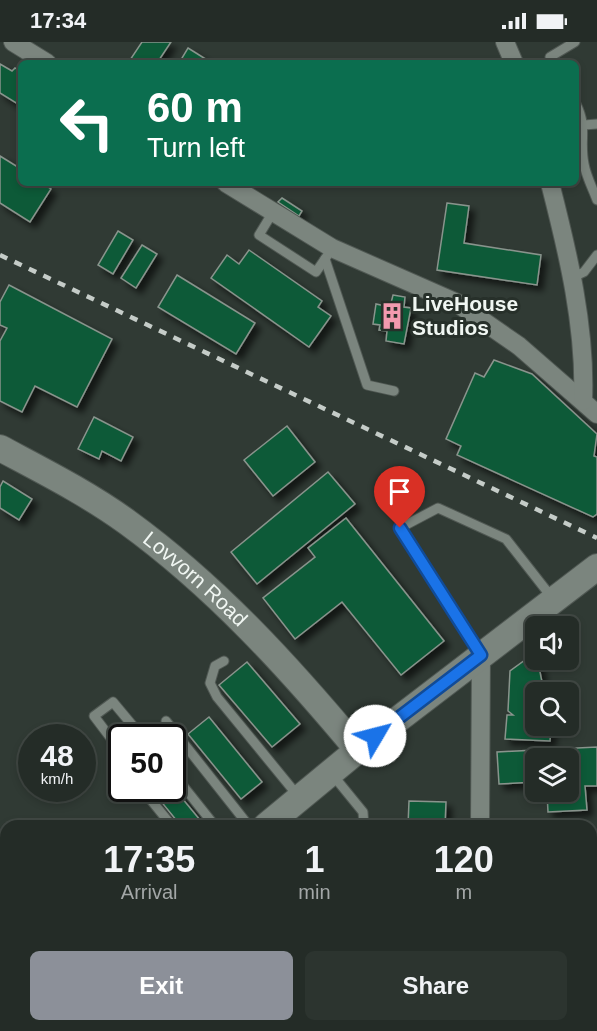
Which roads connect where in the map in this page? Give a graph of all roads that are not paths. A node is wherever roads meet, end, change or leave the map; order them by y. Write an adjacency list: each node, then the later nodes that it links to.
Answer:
1 (13, 42): 4 (street)
2 (505, 42): 5 (street)
3 (575, 42): 6 (lane)
4 (42, 60)
5 (513, 60)
6 (552, 60)
7 (579, 111): 9 (lane)
8 (597, 124): 9 (lane)
9 (585, 125): 12 (lane)
10 (231, 186): 13 (street)
11 (551, 186): 16 (street)
12 (597, 200)
13 (273, 212): 14 (street); 14 (lane)
14 (328, 254): 17 (lane); 18 (street)
15 (597, 255): 16 (lane)
16 (571, 278): 18 (street)
17 (394, 392)
18 (583, 401): 19 (street)
19 (597, 414)
20 (0, 448): 28 (street, Lovvorn Road)
21 (597, 567): 22 (street)
22 (554, 600): 23 (street); 23 (lane)
23 (481, 655): 28 (street); 38 (street)
24 (224, 661): 31 (lane)
25 (166, 722): 35 (lane)
26 (131, 724): 27 (lane)
27 (108, 734)
28 (358, 750): 29 (street)
29 (331, 772): 31 (street); 37 (lane)
30 (186, 790): 34 (lane)
31 (300, 798): 36 (street)
32 (153, 802): 33 (lane)
33 (167, 820)
34 (210, 820)
35 (244, 820)
36 (273, 820)
37 (364, 820)
38 (480, 820)

